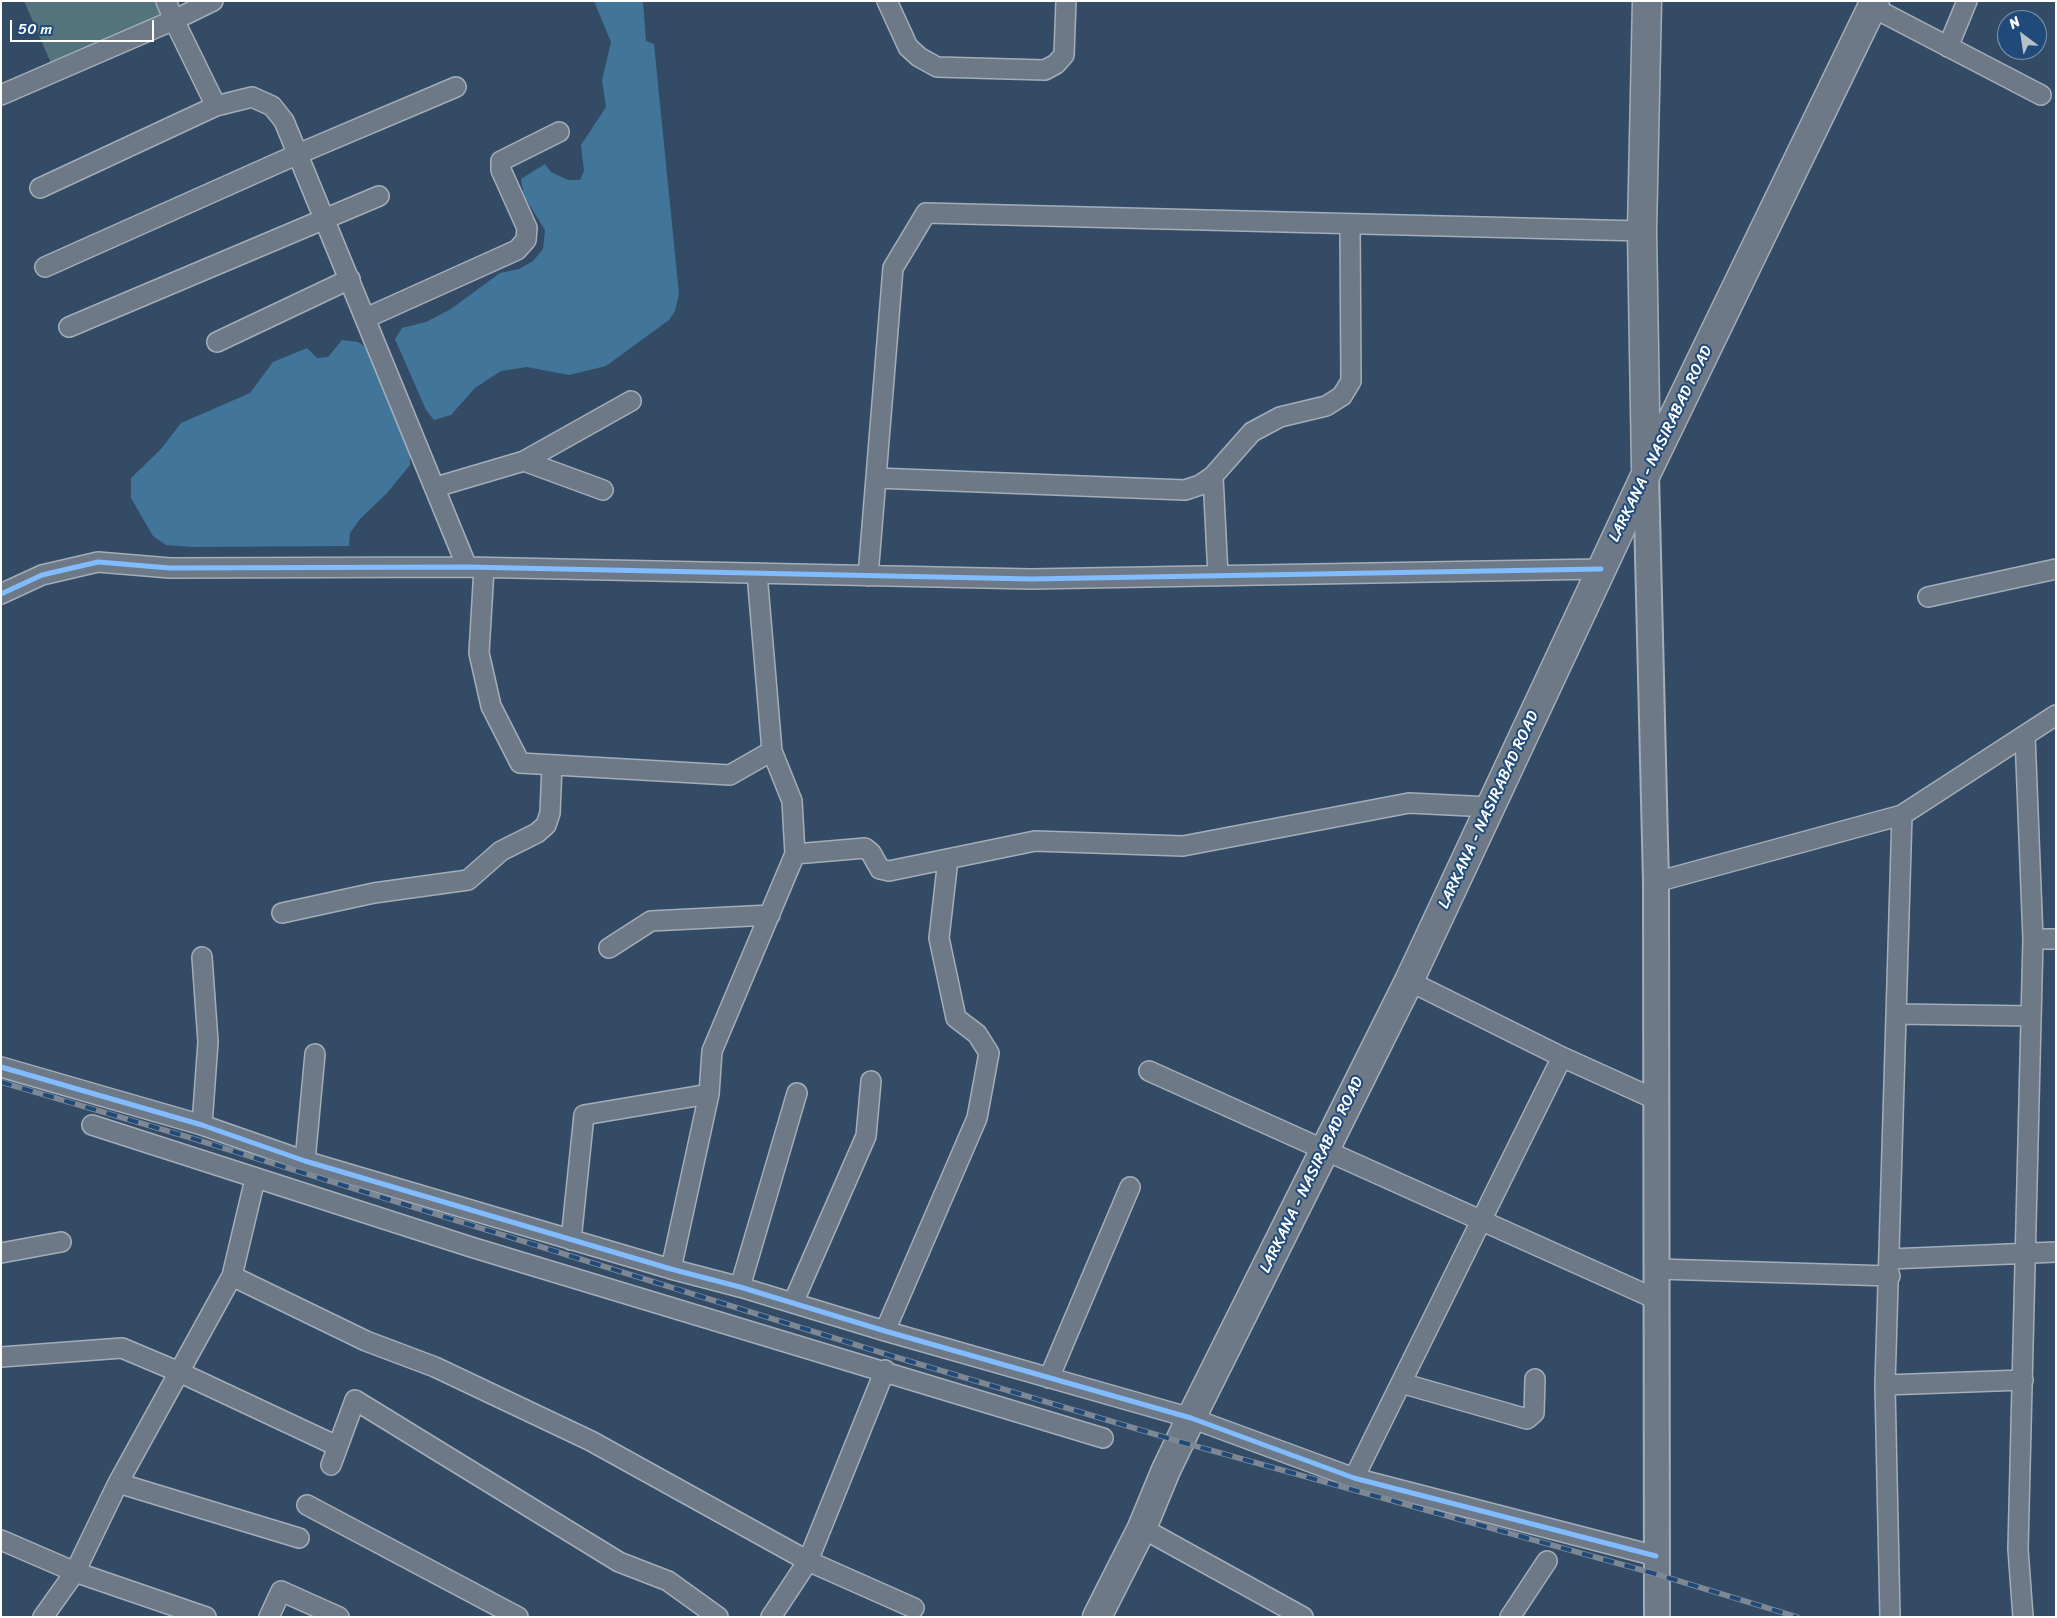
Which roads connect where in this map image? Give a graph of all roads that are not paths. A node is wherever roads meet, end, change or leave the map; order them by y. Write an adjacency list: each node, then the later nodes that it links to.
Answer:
1 (166, 1): 8 (street)
2 (213, 1): 8 (street)
3 (887, 1): 4 (street)
4 (1066, 1)
5 (1646, 1): 20 (main road)
6 (1967, 1): 9 (street)
7 (1874, 4): 9 (street); 28 (main road, LARKANA - NASIRABAD ROAD)
8 (174, 20): 11 (street); 13 (street)
9 (1948, 47): 12 (street)
10 (456, 87): 15 (street)
11 (1, 95)
12 (2041, 95)
13 (216, 106): 15 (street); 16 (street)
14 (559, 132): 23 (street)
15 (298, 154): 18 (street); 21 (street)
16 (40, 188)
17 (378, 196): 18 (street)
18 (325, 218): 22 (street); 24 (street)
19 (1350, 224): 20 (street); 29 (street); 30 (street)
20 (1642, 231): 28 (main road)
21 (45, 267)
22 (350, 279): 23 (street); 25 (street)
23 (366, 318): 31 (street)
24 (70, 326)
25 (217, 342)
26 (631, 401): 27 (street)
27 (524, 462): 31 (street); 32 (street)
28 (1646, 474): 34 (main road, LARKANA - NASIRABAD ROAD); 49 (street)
29 (1213, 476): 30 (street); 38 (street)
30 (876, 478): 37 (street)
31 (436, 487): 33 (street)
32 (602, 490)
33 (476, 568): 36 (street); 39 (street); 44 (street)
34 (1601, 569): 38 (street); 45 (main road, LARKANA - NASIRABAD ROAD)
35 (2056, 569): 40 (street)
36 (757, 574): 37 (street); 43 (street)
37 (868, 576): 38 (street)
38 (1218, 576)
39 (1, 594)
40 (1928, 598)
41 (2056, 716): 42 (street)
42 (2025, 735): 46 (street); 52 (street)
43 (772, 752): 44 (street); 47 (street)
44 (552, 765): 50 (street)
45 (1490, 807): 48 (street); 56 (main road, LARKANA - NASIRABAD ROAD)
46 (1902, 815): 49 (street); 57 (street)
47 (795, 854): 48 (street); 51 (street)
48 (948, 859): 86 (street)
49 (1656, 882): 66 (street)
50 (282, 913)
51 (770, 915): 54 (street); 65 (street)
52 (2033, 939): 53 (street); 58 (street)
53 (2056, 939)
54 (609, 948)
55 (202, 958): 68 (street)
56 (1409, 981): 60 (street); 69 (main road, LARKANA - NASIRABAD ROAD)
57 (1897, 1014): 58 (street); 79 (street)
58 (2031, 1016): 78 (street)
59 (314, 1054): 70 (street)
60 (1562, 1057): 66 (street); 73 (street)
61 (1, 1067): 68 (street)
62 (1149, 1071): 69 (street)
63 (871, 1081): 85 (street)
64 (797, 1093): 83 (street)
65 (709, 1094): 74 (street); 81 (street)
66 (1657, 1100): 80 (street)
67 (92, 1125): 71 (street)
68 (202, 1125): 70 (street)
69 (1325, 1150): 73 (street); 95 (main road, LARKANA - NASIRABAD ROAD)
70 (305, 1161): 74 (street)
71 (256, 1179): 82 (street); 88 (street)
72 (1130, 1187): 90 (street)
73 (1481, 1220): 84 (street); 93 (street)
74 (572, 1240): 81 (street)
75 (61, 1242): 77 (street)
76 (2056, 1252): 78 (street)
77 (1, 1253)
78 (2026, 1253): 79 (street); 92 (street)
79 (1890, 1268): 80 (street); 94 (street)
80 (1658, 1269): 84 (street)
81 (671, 1270): 83 (street)
82 (232, 1276): 89 (street); 106 (street)
83 (740, 1287): 85 (street)
84 (1658, 1300): 105 (street)
85 (794, 1304): 86 (street)
86 (886, 1332): 90 (street)
87 (1, 1357): 89 (street)
88 (885, 1370): 96 (street); 106 (street)
89 (179, 1372): 97 (street); 100 (street)
90 (1050, 1378): 95 (street)
91 (1535, 1379): 93 (street)
92 (2023, 1380): 94 (street); 122 (street)
93 (1401, 1384): 99 (street)
94 (1885, 1385): 121 (street)
95 (1191, 1418): 99 (street); 102 (main road, LARKANA - NASIRABAD ROAD)
96 (1103, 1438)
97 (337, 1446): 98 (street); 115 (street)
98 (331, 1465)
99 (1354, 1478): 105 (street)
100 (118, 1482): 103 (street); 108 (street)
101 (307, 1505): 114 (street)
102 (1142, 1528): 117 (main road, LARKANA - NASIRABAD ROAD); 118 (street)
103 (299, 1538)
104 (1, 1540): 108 (street)
105 (1656, 1556): 120 (street)
106 (808, 1561): 109 (street); 116 (street)
107 (1547, 1561): 119 (street)
108 (75, 1572): 110 (street); 111 (street)
109 (914, 1608)
110 (43, 1617)
111 (206, 1617)
112 (270, 1617): 113 (street)
113 (339, 1617)
114 (518, 1617)
115 (718, 1617)
116 (771, 1617)
117 (1098, 1617)
118 (1303, 1617)
119 (1510, 1617)
120 (1656, 1617)
121 (1890, 1617)
122 (2023, 1617)

